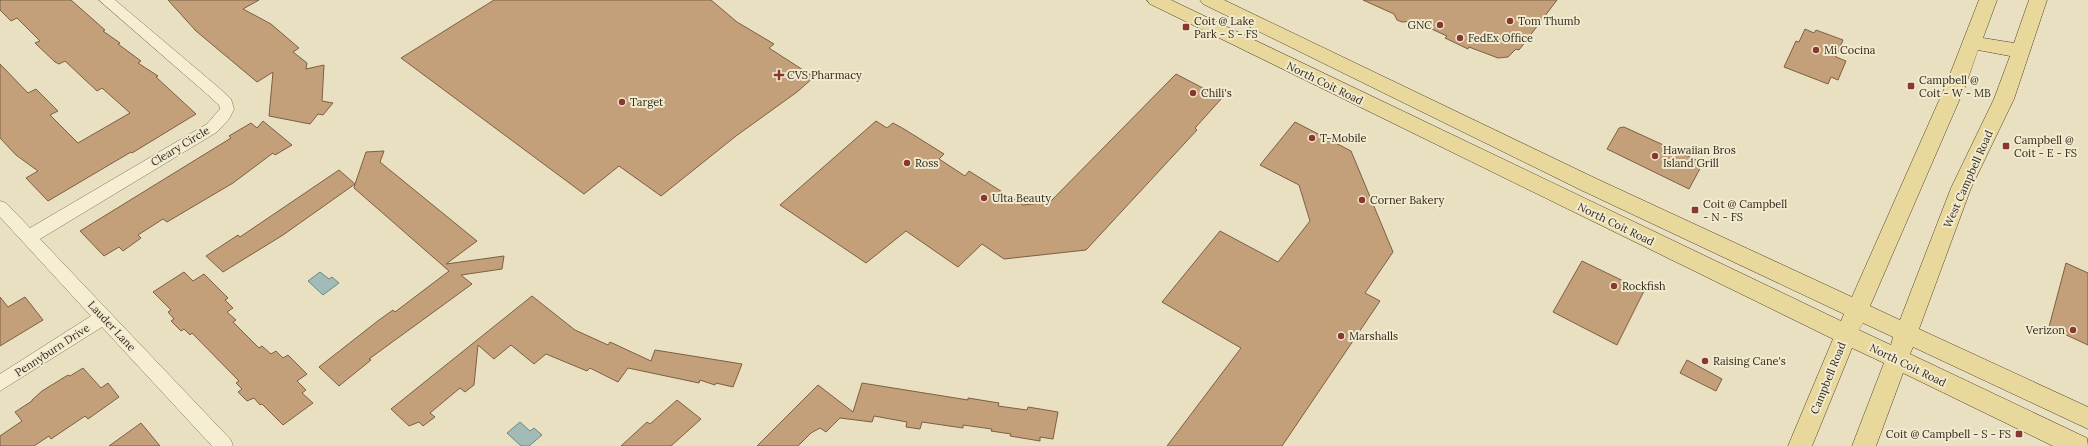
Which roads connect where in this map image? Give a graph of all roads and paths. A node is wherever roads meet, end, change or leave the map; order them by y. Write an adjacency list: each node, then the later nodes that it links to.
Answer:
1 (106, 0): 11 (street, Cleary Circle)
2 (1156, 0): 9 (main road, North Coit Road)
3 (1209, 0): 8 (main road)
4 (1988, 0): 6 (main road)
5 (2038, 0): 7 (main road, West Campbell Road)
6 (1972, 43): 7 (main road); 12 (main road)
7 (2018, 58): 14 (main road, West Campbell Road)
8 (1503, 143): 9 (main road); 12 (main road)
9 (1491, 164): 15 (main road, North Coit Road)
10 (0, 206): 11 (street, Lauder Lane)
11 (29, 237): 13 (street, Lauder Lane)
12 (1858, 310): 14 (main road); 15 (main road, Campbell Road)
13 (104, 317): 17 (street, Pennyburn Drive); 19 (street, Lauder Lane)
14 (1906, 332): 16 (main road, West Campbell Road); 18 (main road)
15 (1846, 335): 16 (main road, North Coit Road); 20 (main road, Campbell Road)
16 (1896, 359): 21 (main road); 22 (main road, North Coit Road)
17 (0, 383)
18 (2088, 418)
19 (224, 446)
20 (1800, 446)
21 (1864, 446)
22 (2078, 446)

